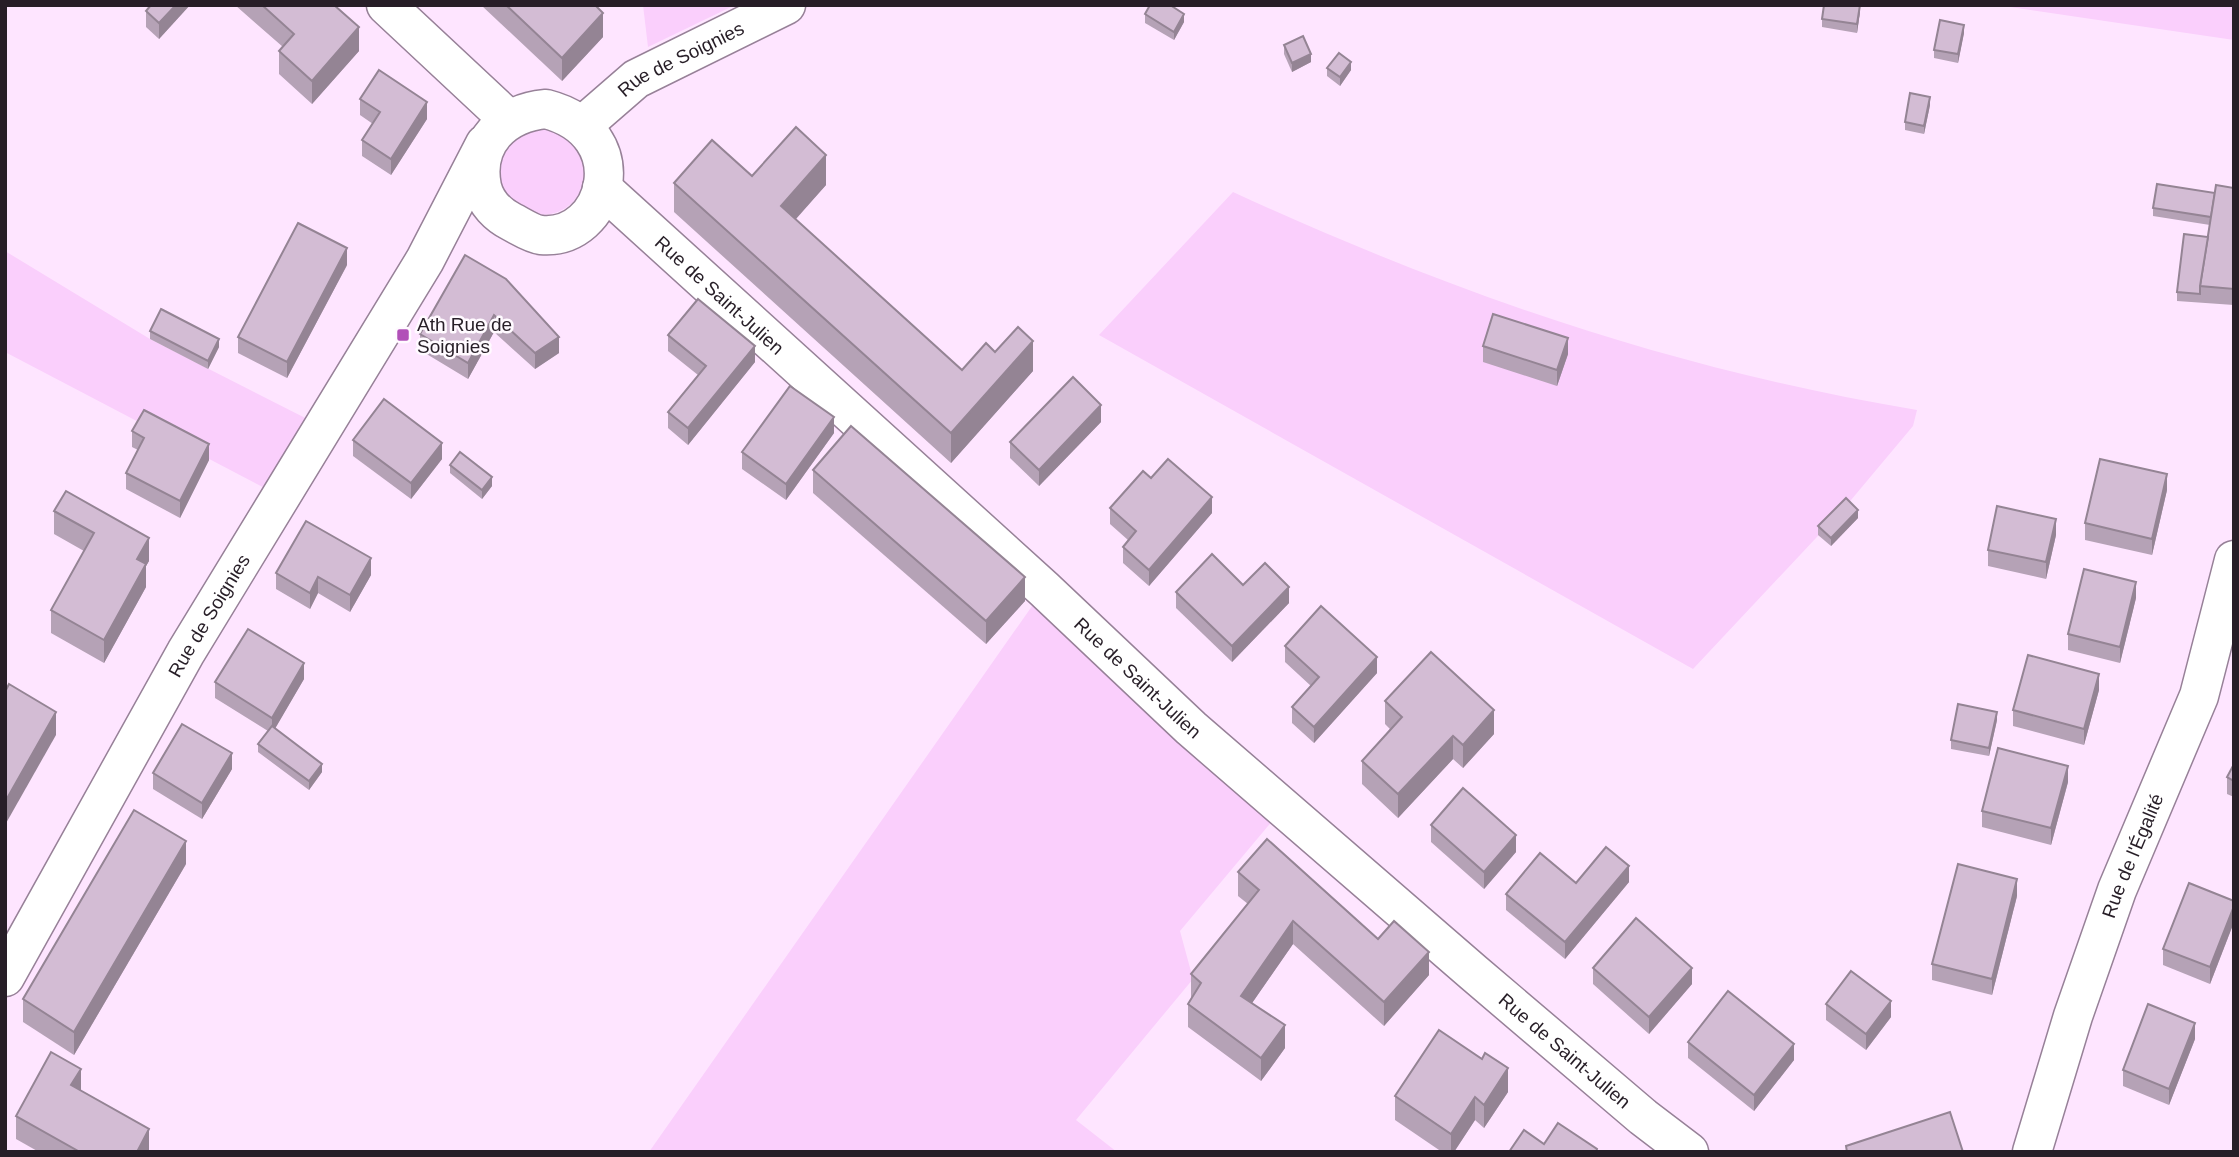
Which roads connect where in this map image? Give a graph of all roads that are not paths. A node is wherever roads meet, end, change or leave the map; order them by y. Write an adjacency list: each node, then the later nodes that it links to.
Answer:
1 (386, 5): 4 (street)
2 (786, 5): 3 (street, Rue de Soignies)
3 (583, 125): 4 (street); 5 (street)
4 (496, 132): 6 (street); 7 (street, Rue de Soignies)
5 (603, 188): 6 (street); 10 (street, Rue de Saint-Julien)
6 (497, 214): 7 (street, Rue de Soignies)
7 (425, 260): 9 (street, Rue de Soignies)
8 (2234, 560): 11 (street, Rue de l'Égalité)
9 (5, 977)
10 (1689, 1152)
11 (2032, 1152)

